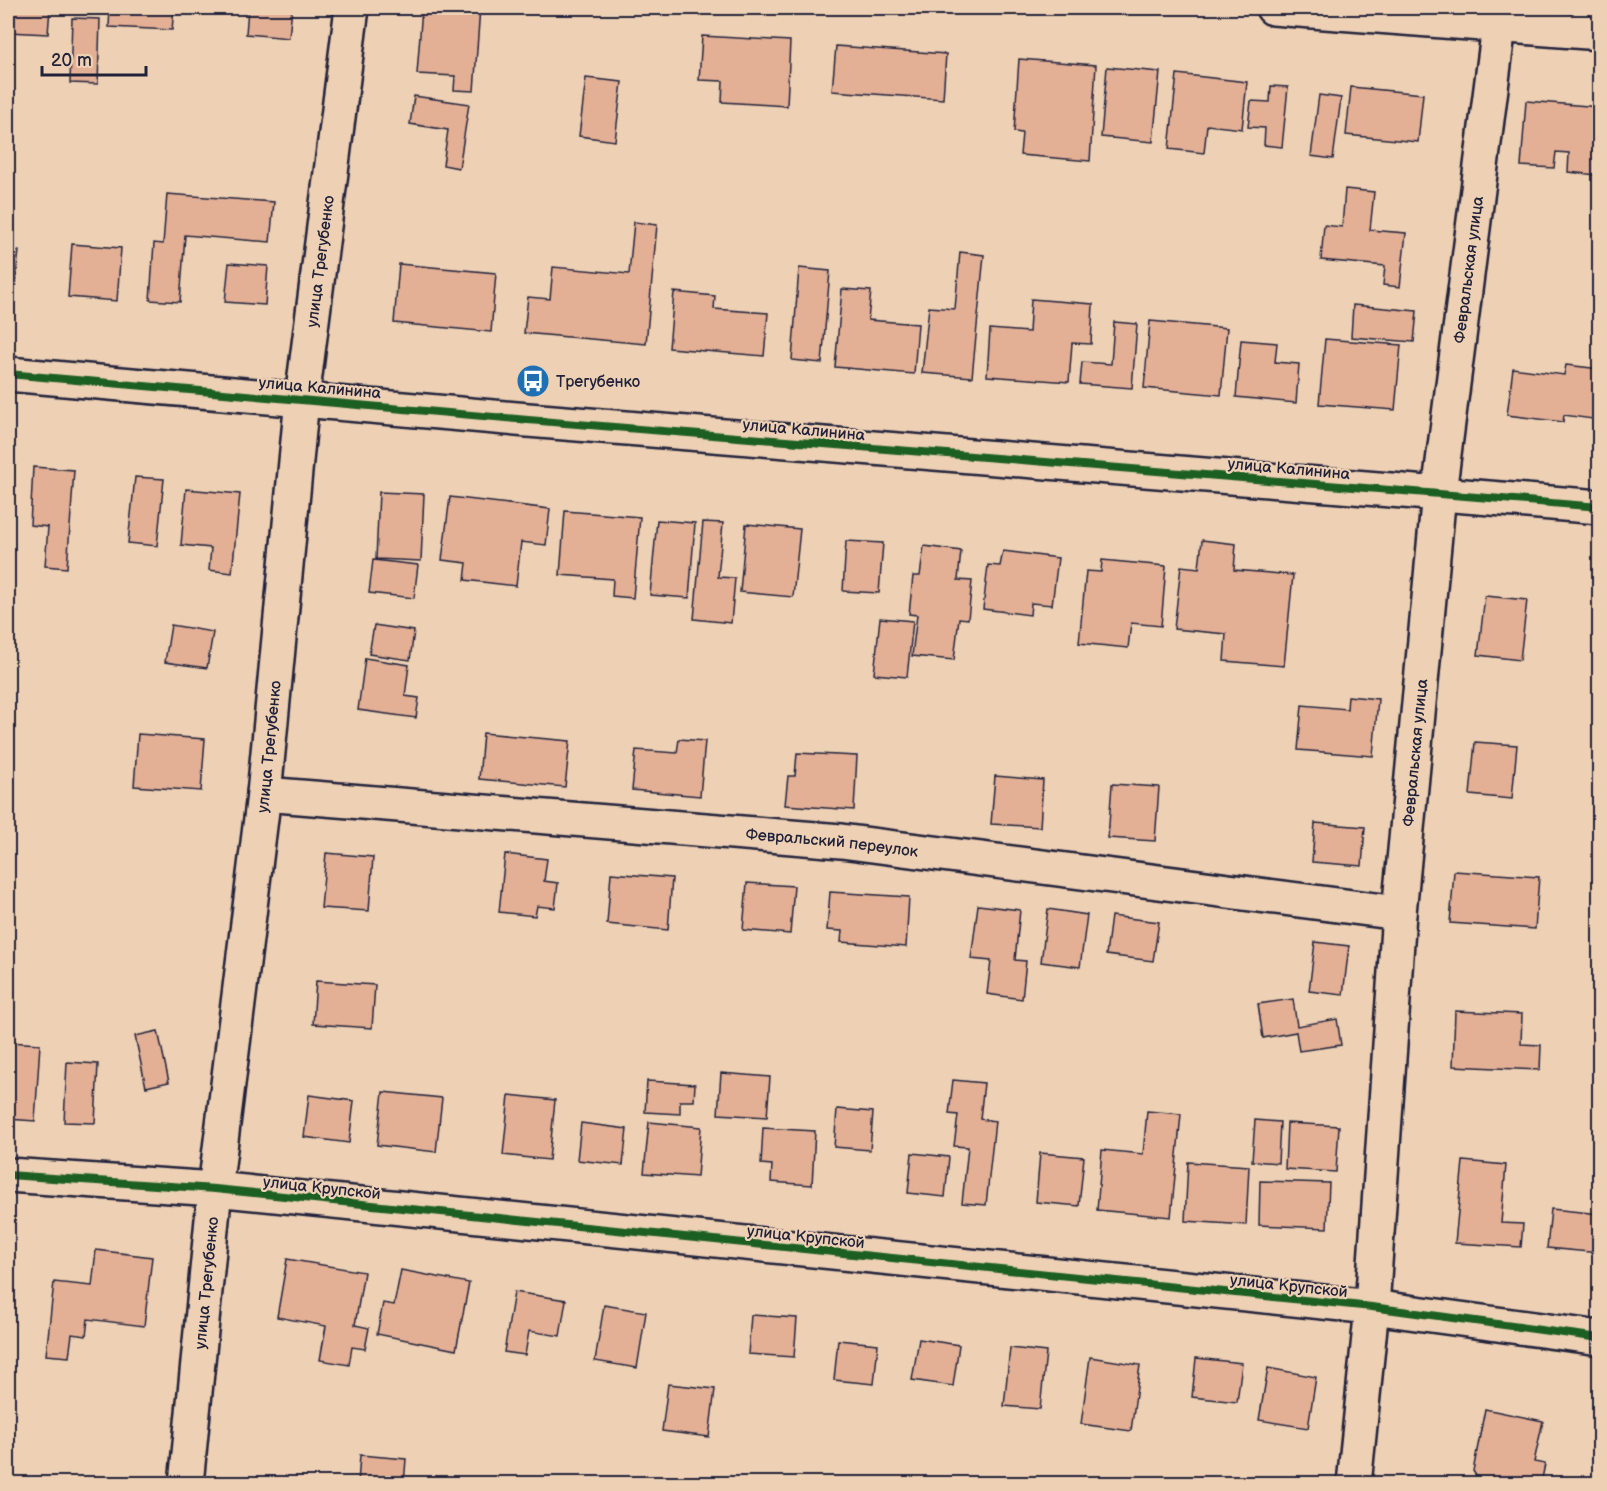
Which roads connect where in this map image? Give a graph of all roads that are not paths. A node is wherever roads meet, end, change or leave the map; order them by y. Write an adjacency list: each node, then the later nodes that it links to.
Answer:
1 (352, 8): 6 (street, улица Трегубенко)
2 (1273, 8): 4 (street)
3 (1589, 24): 4 (street)
4 (1499, 26): 7 (street, Февральская улица)
5 (8, 374): 6 (street, улица Калинина)
6 (302, 399): 7 (street, улица Калинина); 9 (street, улица Трегубенко)
7 (1439, 494): 8 (street, улица Калинина); 10 (street, Февральская улица)
8 (1599, 507)
9 (264, 794): 10 (street, Февральский переулок); 12 (street, улица Трегубенко)
10 (1399, 913): 13 (street, Февральская улица)
11 (8, 1175): 12 (street, улица Крупской)
12 (215, 1189): 13 (street, улица Крупской); 15 (street, улица Трегубенко)
13 (1372, 1307): 14 (street, улица Крупской); 16 (street, Февральская улица)
14 (1599, 1338)
15 (186, 1484)
16 (1354, 1484)

